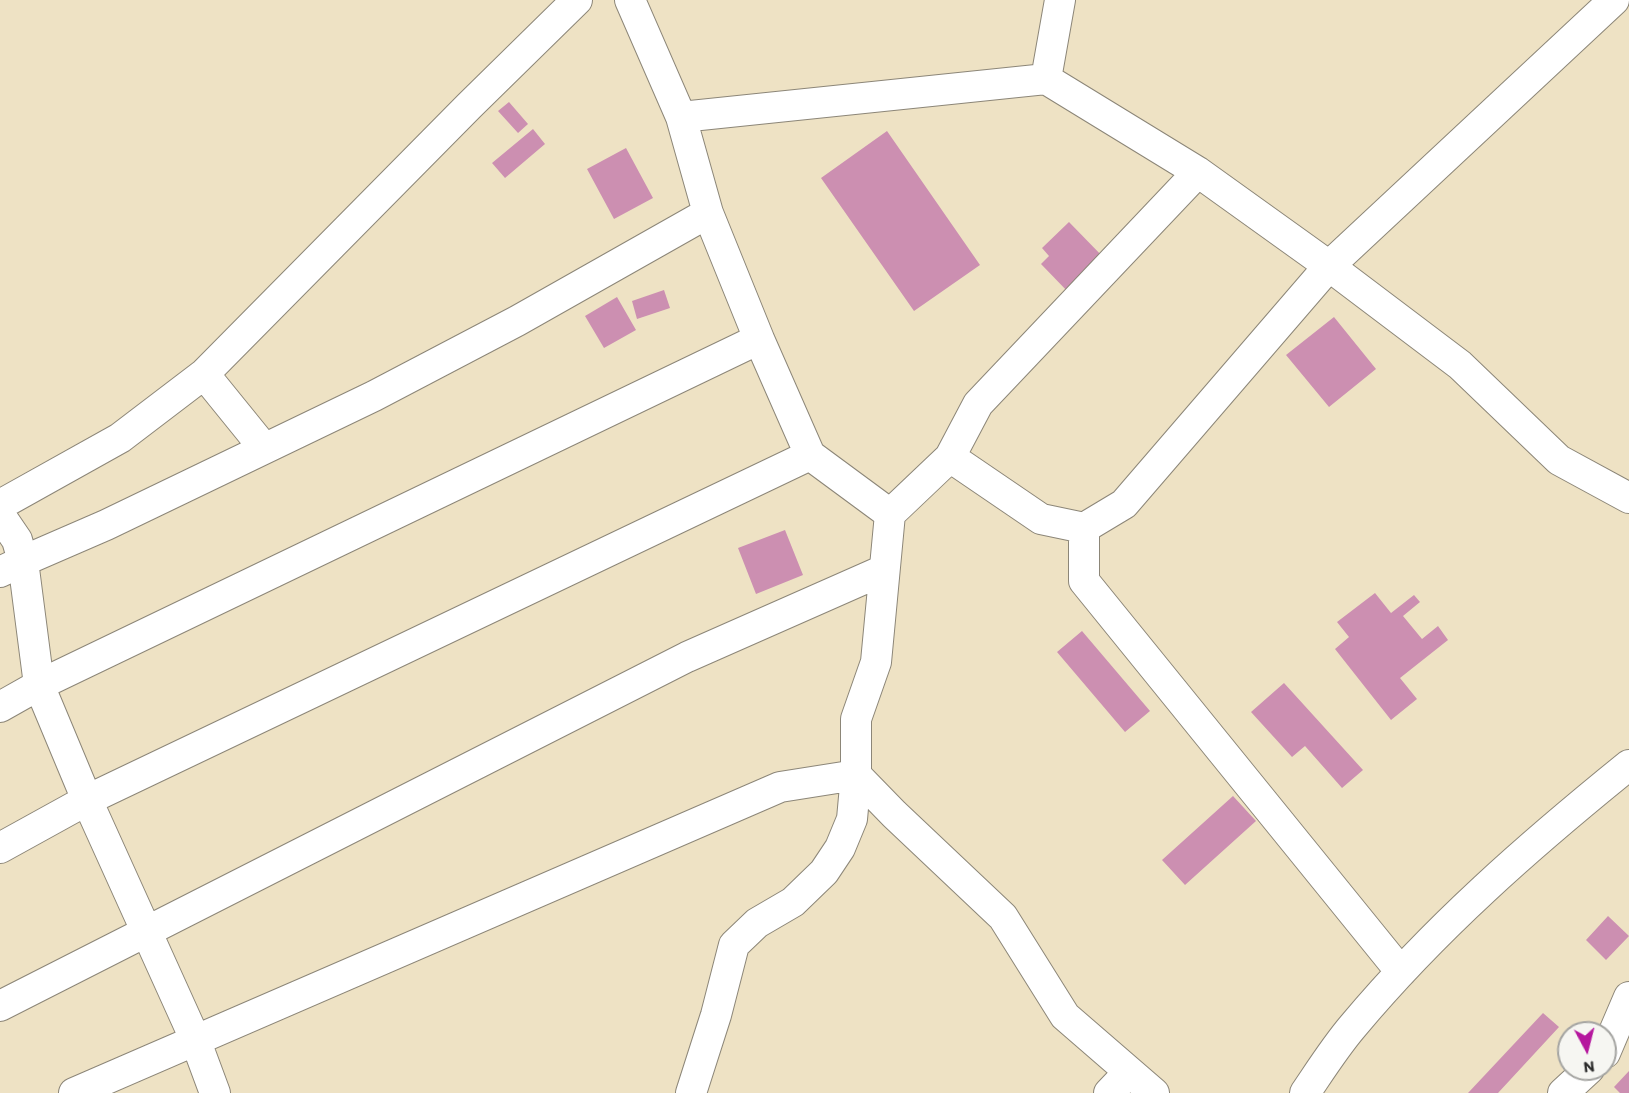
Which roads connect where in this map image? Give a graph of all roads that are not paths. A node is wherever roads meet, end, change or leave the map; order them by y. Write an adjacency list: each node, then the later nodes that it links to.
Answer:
1 (577, 0): 11 (street)
2 (630, 0): 6 (street)
3 (1060, 0): 5 (street)
4 (1614, 0): 9 (street)
5 (1046, 79): 6 (street); 7 (street)
6 (681, 117): 8 (street)
7 (1198, 172): 9 (street); 14 (street)
8 (708, 213): 10 (street); 12 (street)
9 (1329, 266): 15 (street); 19 (street)
10 (759, 339): 13 (street); 22 (street)
11 (204, 374): 12 (street); 16 (street)
12 (264, 448): 20 (street)
13 (810, 455): 17 (street); 26 (street)
14 (950, 457): 17 (street); 19 (street)
15 (1629, 498)
16 (0, 505)
17 (890, 513): 21 (street)
18 (0, 515): 20 (street)
19 (1084, 528): 29 (street)
20 (11, 566): 22 (street)
21 (884, 570): 25 (street); 28 (street)
22 (39, 686): 23 (street); 26 (street)
23 (0, 707)
24 (1629, 765): 29 (street)
25 (856, 775): 33 (street); 35 (street); 38 (street)
26 (87, 800): 27 (street); 28 (street)
27 (0, 848)
28 (146, 931): 31 (street); 33 (street)
29 (1401, 972): 40 (street)
30 (1629, 997): 32 (street)
31 (0, 1006)
32 (1617, 1025)
33 (195, 1039): 36 (street); 37 (street)
34 (1576, 1081): 41 (street)
35 (1119, 1082): 39 (street)
36 (74, 1093)
37 (215, 1093)
38 (691, 1093)
39 (1154, 1093)
40 (1305, 1093)
41 (1563, 1093)

